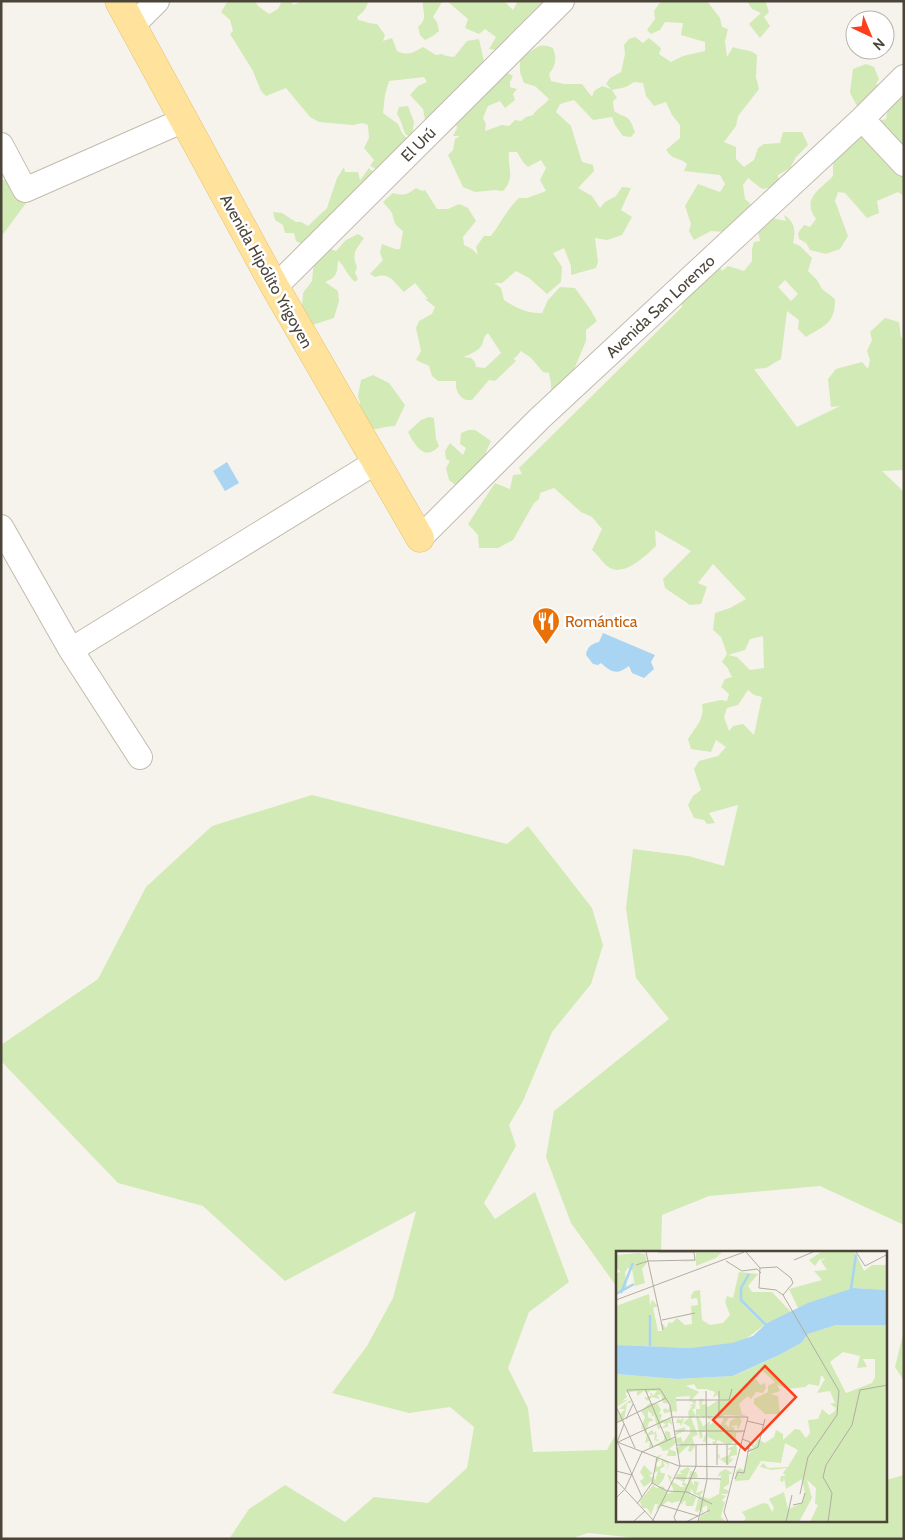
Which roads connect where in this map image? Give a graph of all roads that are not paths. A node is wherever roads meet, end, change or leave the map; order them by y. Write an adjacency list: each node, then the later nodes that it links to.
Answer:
1 (119, 1): 4 (main road, Avenida Hipólito Yrigoyen)
2 (158, 1): 4 (street)
3 (562, 1): 10 (street, El Urú)
4 (133, 25): 7 (main road, Avenida Hipólito Yrigoyen)
5 (904, 78): 6 (street, Avenida San Lorenzo)
6 (862, 119): 9 (street); 13 (street, Avenida San Lorenzo)
7 (184, 120): 8 (street); 10 (main road, Avenida Hipólito Yrigoyen)
8 (1, 145)
9 (904, 164)
10 (275, 287): 11 (main road, Avenida Hipólito Yrigoyen)
11 (376, 462): 13 (main road, Avenida Hipólito Yrigoyen); 14 (street)
12 (1, 528): 14 (street)
13 (420, 538)
14 (71, 650): 15 (street)
15 (140, 757)

